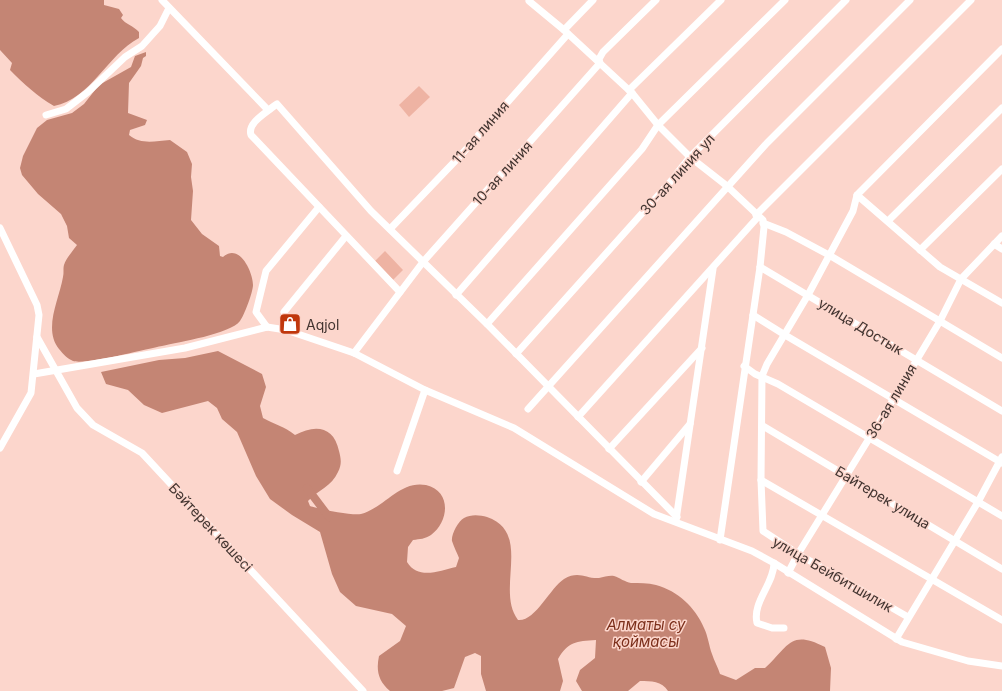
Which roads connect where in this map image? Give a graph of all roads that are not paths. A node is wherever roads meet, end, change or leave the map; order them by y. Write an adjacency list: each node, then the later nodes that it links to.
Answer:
1 (162, 0): 10 (street)
2 (528, 0): 11 (street)
3 (593, 0): 11 (street, 11-ая линия)
4 (656, 0): 13 (street, 10-ая линия)
5 (721, 0): 14 (street)
6 (785, 0): 18 (street)
7 (846, 0): 19 (street, 30-ая линия ул)
8 (910, 0): 21 (street)
9 (970, 0): 24 (street)
10 (170, 8): 16 (street); 17 (street)
11 (566, 32): 13 (street); 27 (street, 11-ая линия)
12 (1002, 49): 22 (street)
13 (600, 62): 14 (street); 34 (street, 10-ая линия)
14 (630, 92): 18 (street); 39 (street)
15 (1002, 108): 25 (street)
16 (268, 110): 23 (street); 27 (street)
17 (46, 115)
18 (658, 125): 19 (street); 45 (street)
19 (690, 157): 21 (street); 51 (street, 30-ая линия ул)
20 (1002, 170): 32 (street)
21 (726, 186): 24 (street); 58 (street)
22 (857, 194): 25 (street); 33 (street)
23 (319, 207): 28 (street); 46 (street)
24 (759, 218): 33 (street); 35 (street); 36 (street)
25 (888, 221): 32 (street)
26 (0, 228): 48 (street)
27 (390, 229): 34 (street)
28 (346, 236): 38 (street); 42 (street)
29 (1002, 236): 30 (street, 36-ая линия)
30 (994, 244): 31 (street); 37 (street, 36-ая линия)
31 (1002, 249)
32 (920, 250): 37 (street)
33 (828, 255): 40 (street); 44 (street)
34 (423, 262): 38 (street, 10-ая линия); 39 (street)
35 (760, 267): 40 (street, улица Достык); 43 (street)
36 (713, 269): 49 (street); 63 (street)
37 (961, 279): 41 (street); 44 (street, 36-ая линия)
38 (400, 292): 50 (street, 10-ая линия)
39 (456, 295): 45 (street)
40 (808, 295): 47 (street); 53 (street, улица Достык)
41 (1002, 303)
42 (284, 312)
43 (753, 315): 47 (street); 54 (street)
44 (940, 321): 52 (street); 53 (street, 36-ая линия)
45 (487, 324): 51 (street)
46 (267, 327): 50 (street); 55 (street)
47 (784, 335): 57 (street); 60 (street)
48 (38, 337): 55 (street, Бәйтерек көшесі); 56 (street)
49 (702, 348): 64 (street); 68 (street)
50 (354, 353): 59 (street)
51 (516, 354): 58 (street)
52 (1002, 358)
53 (916, 359): 60 (street, 36-ая линия); 62 (street, улица Достык)
54 (744, 366): 57 (street); 78 (street)
55 (56, 371): 56 (street); 90 (street, Бәйтерек көшесі)
56 (34, 374): 67 (street)
57 (762, 376): 65 (street); 66 (street)
58 (547, 387): 61 (street); 63 (street)
59 (425, 390): 70 (street); 77 (street)
60 (894, 398): 66 (street, 36-ая линия); 69 (street)
61 (528, 409)
62 (1002, 410)
63 (578, 417): 68 (street)
64 (690, 424): 73 (street); 77 (street)
65 (763, 426): 71 (street, Байтерек улица); 72 (street)
66 (869, 438): 71 (street, 36-ая линия); 74 (street)
67 (1, 444)
68 (609, 449): 73 (street)
69 (1001, 460): 74 (street)
70 (397, 470)
71 (846, 474): 75 (street, 36-ая линия); 79 (street, Байтерек улица)
72 (760, 480): 75 (street); 80 (street, улица Бейбитшилик)
73 (641, 482): 77 (street)
74 (978, 502): 76 (street); 79 (street)
75 (822, 516): 80 (street, 36-ая линия); 84 (street)
76 (1002, 516)
77 (676, 520): 78 (street)
78 (720, 540): 81 (street)
79 (954, 540): 82 (street, Байтерек улица); 84 (street)
80 (798, 554): 83 (street, 36-ая линия); 85 (street, улица Бейбитшилик)
81 (774, 563): 83 (street); 87 (street)
82 (1002, 569)
83 (788, 573): 88 (street)
84 (931, 579): 85 (street); 86 (street)
85 (908, 617): 88 (street)
86 (1002, 620)
87 (784, 628)
88 (896, 639): 89 (street)
89 (1002, 666)
90 (363, 691)

